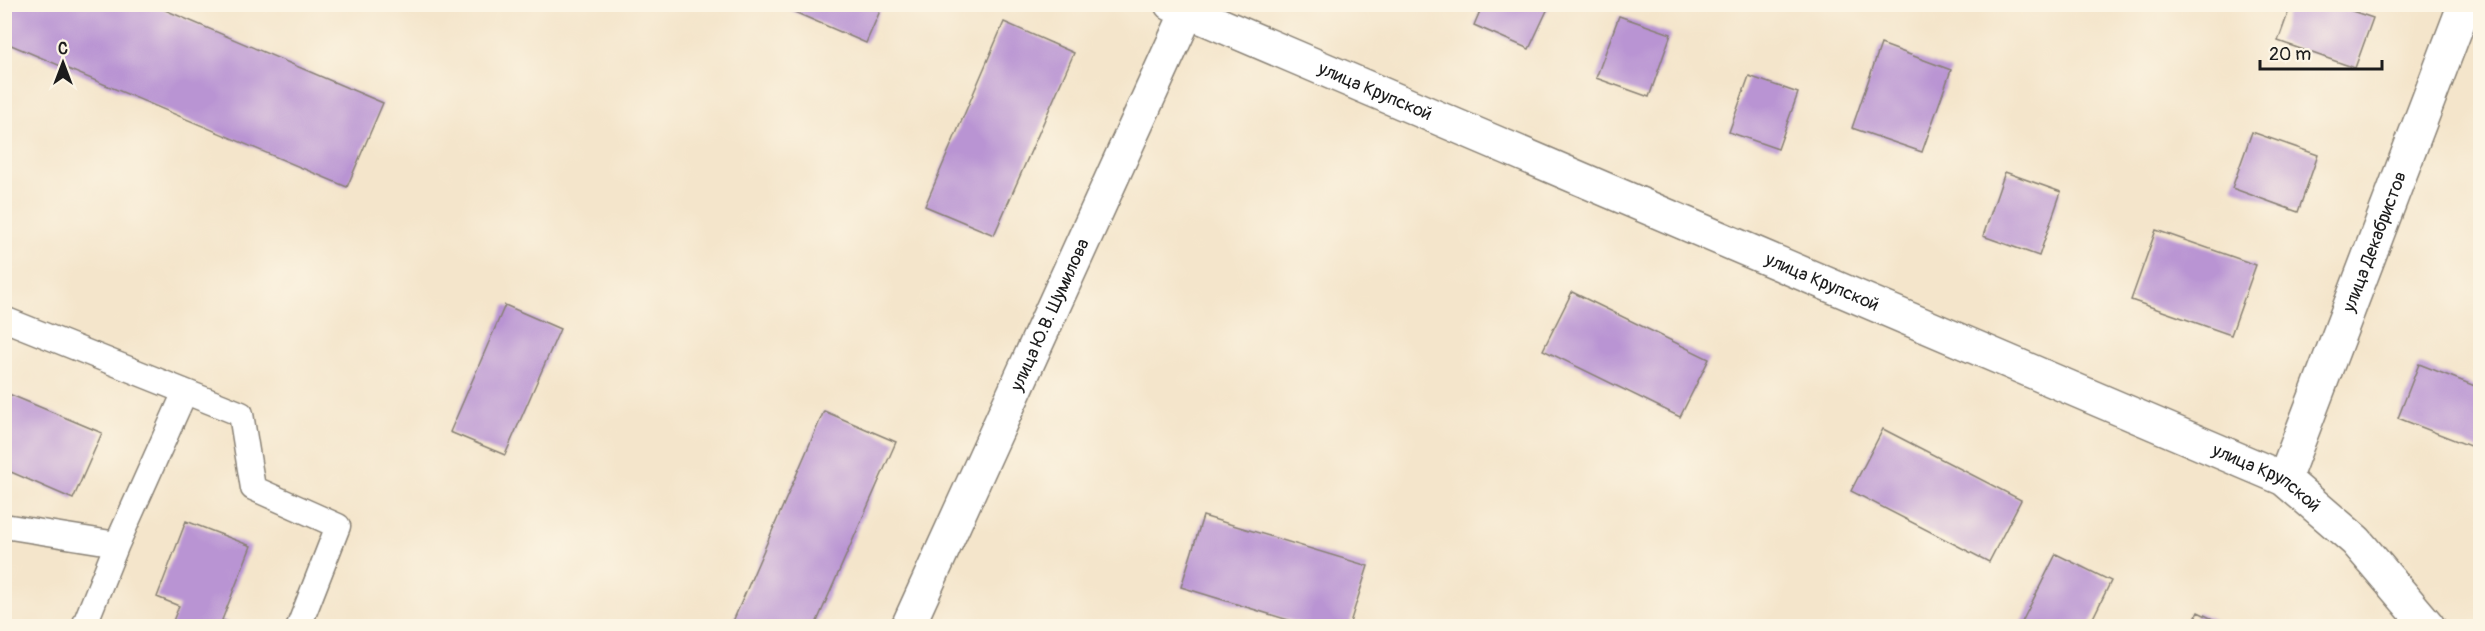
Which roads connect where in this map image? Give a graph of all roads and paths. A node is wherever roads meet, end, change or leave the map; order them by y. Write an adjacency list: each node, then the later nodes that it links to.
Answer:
1 (2465, 4): 5 (street, улица Декабристов)
2 (1184, 7): 5 (street, улица Крупской); 10 (street, улица Ю.В. Шумилова)
3 (4, 319): 4 (lane)
4 (185, 392): 7 (lane); 9 (lane)
5 (2284, 479): 11 (street, улица Крупской)
6 (4, 526): 7 (lane)
7 (117, 544): 8 (lane)
8 (84, 627)
9 (299, 627)
10 (908, 627)
11 (2428, 627)

